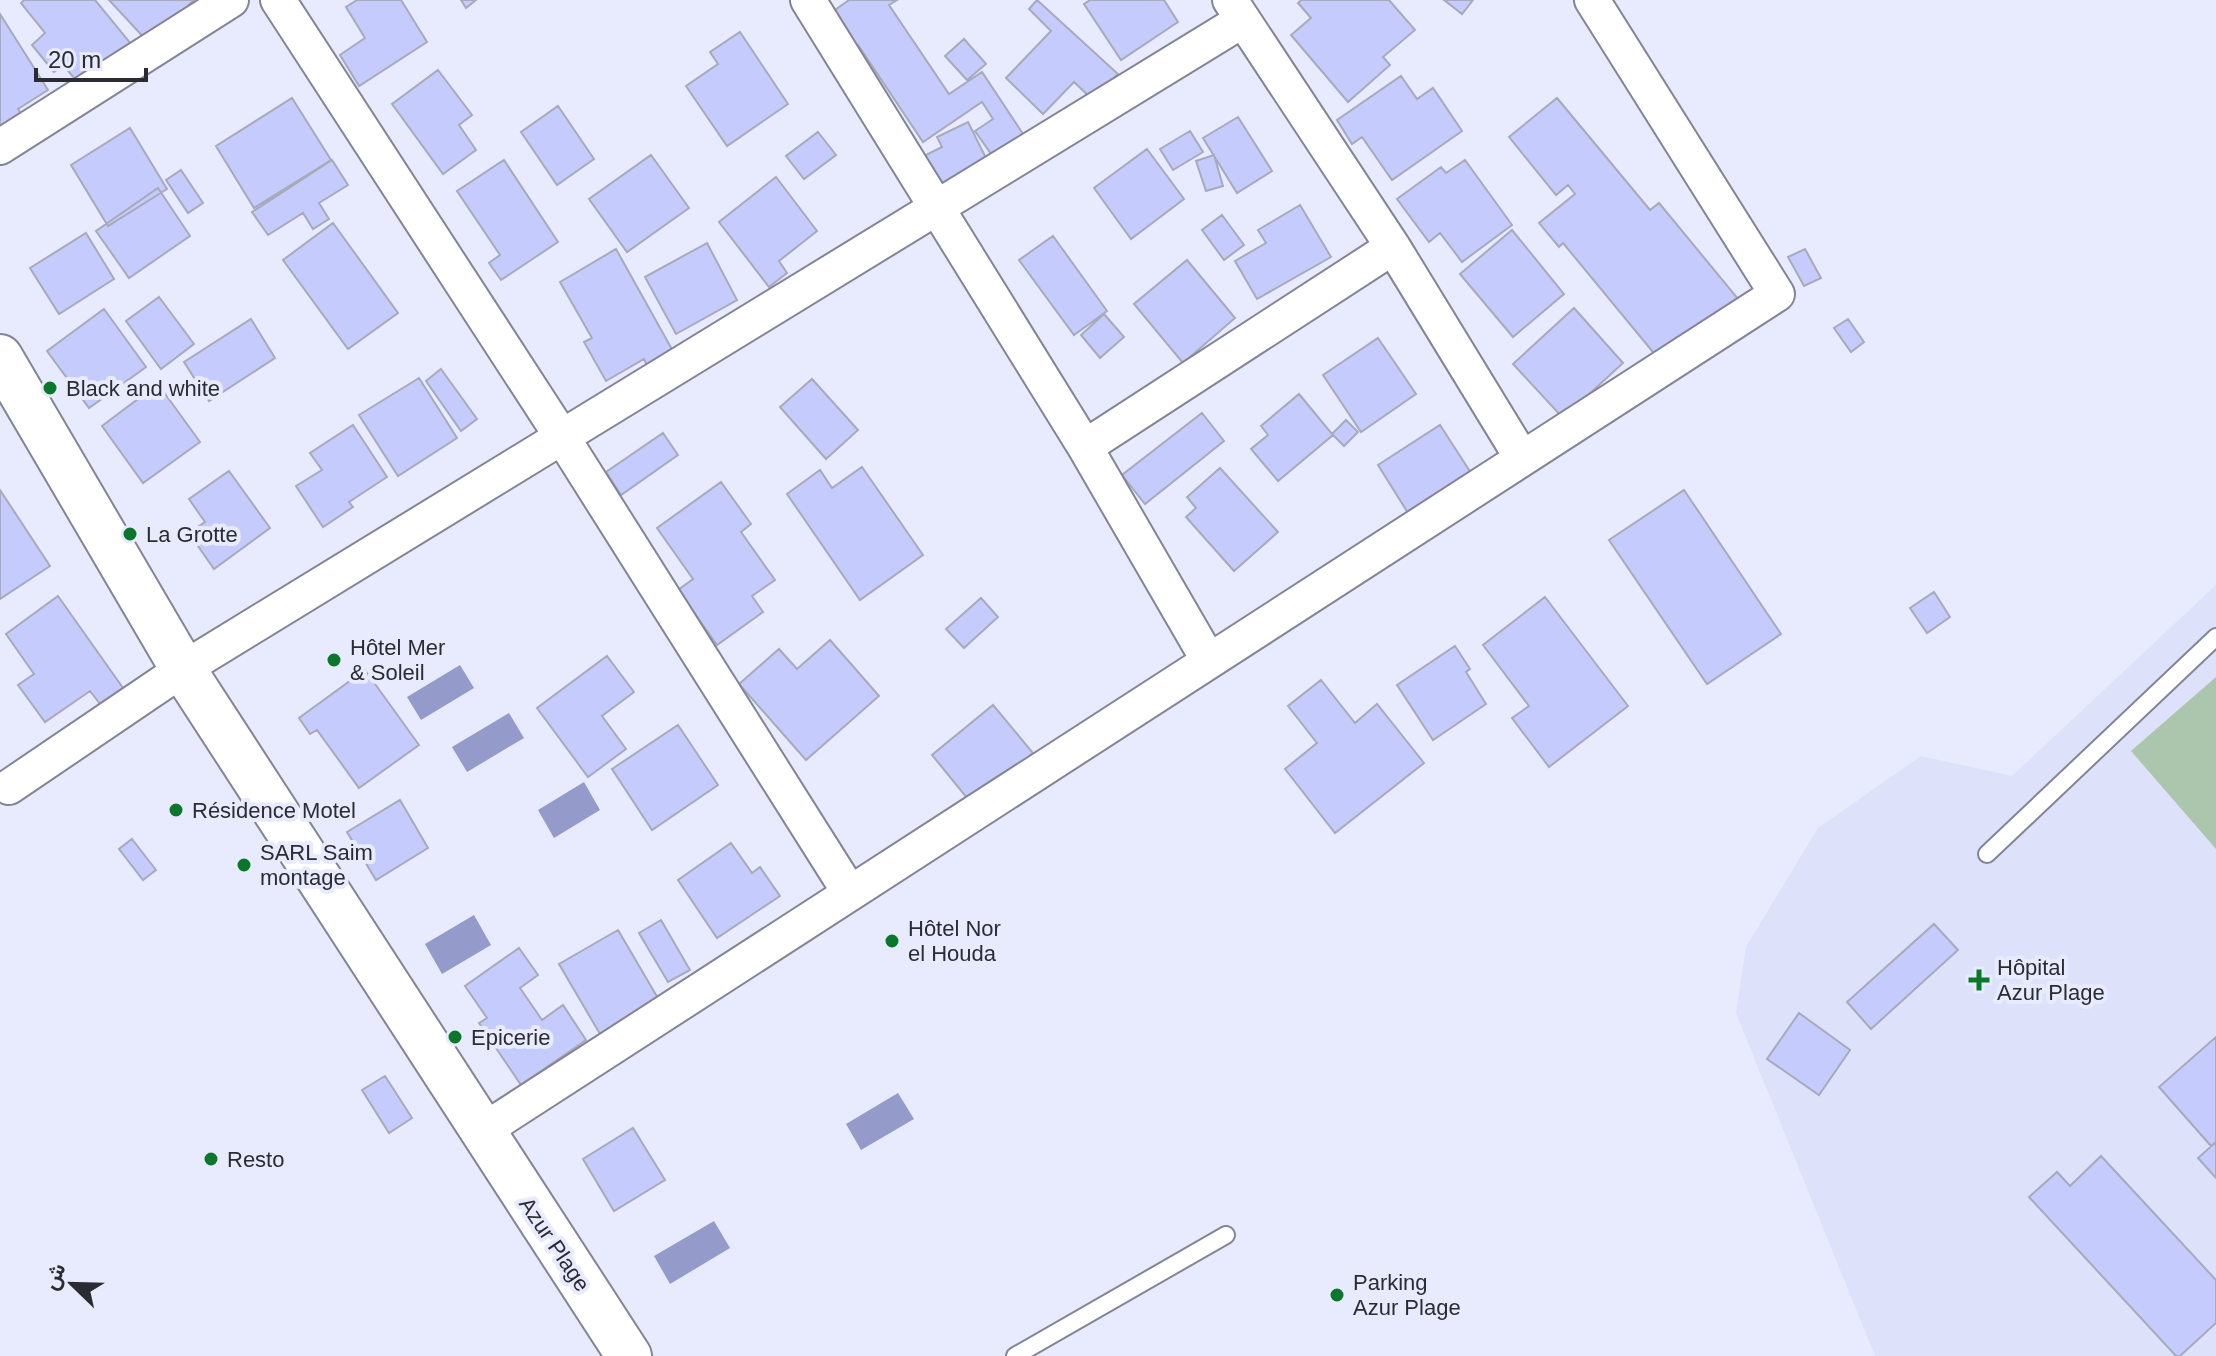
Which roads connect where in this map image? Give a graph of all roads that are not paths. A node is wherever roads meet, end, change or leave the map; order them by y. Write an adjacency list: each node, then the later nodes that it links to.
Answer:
1 (231, 0): 6 (street)
2 (278, 0): 10 (street)
3 (808, 0): 7 (street)
4 (1592, 0): 12 (street)
5 (1235, 6): 7 (street); 8 (street)
6 (0, 147)
7 (937, 208): 10 (street); 11 (street)
8 (1393, 247): 11 (street); 12 (street)
9 (0, 357): 15 (street, Azur Plage)
10 (562, 437): 15 (street); 18 (street)
11 (1085, 447): 14 (street)
12 (1522, 458): 14 (street)
13 (2216, 637): 17 (lane)
14 (1209, 661): 18 (street)
15 (183, 669): 16 (street); 19 (street, Azur Plage)
16 (9, 787)
17 (1987, 854)
18 (850, 893): 19 (street)
19 (484, 1130): 21 (street, Azur Plage)
20 (1226, 1235): 22 (lane)
21 (629, 1356)
22 (1015, 1356)

